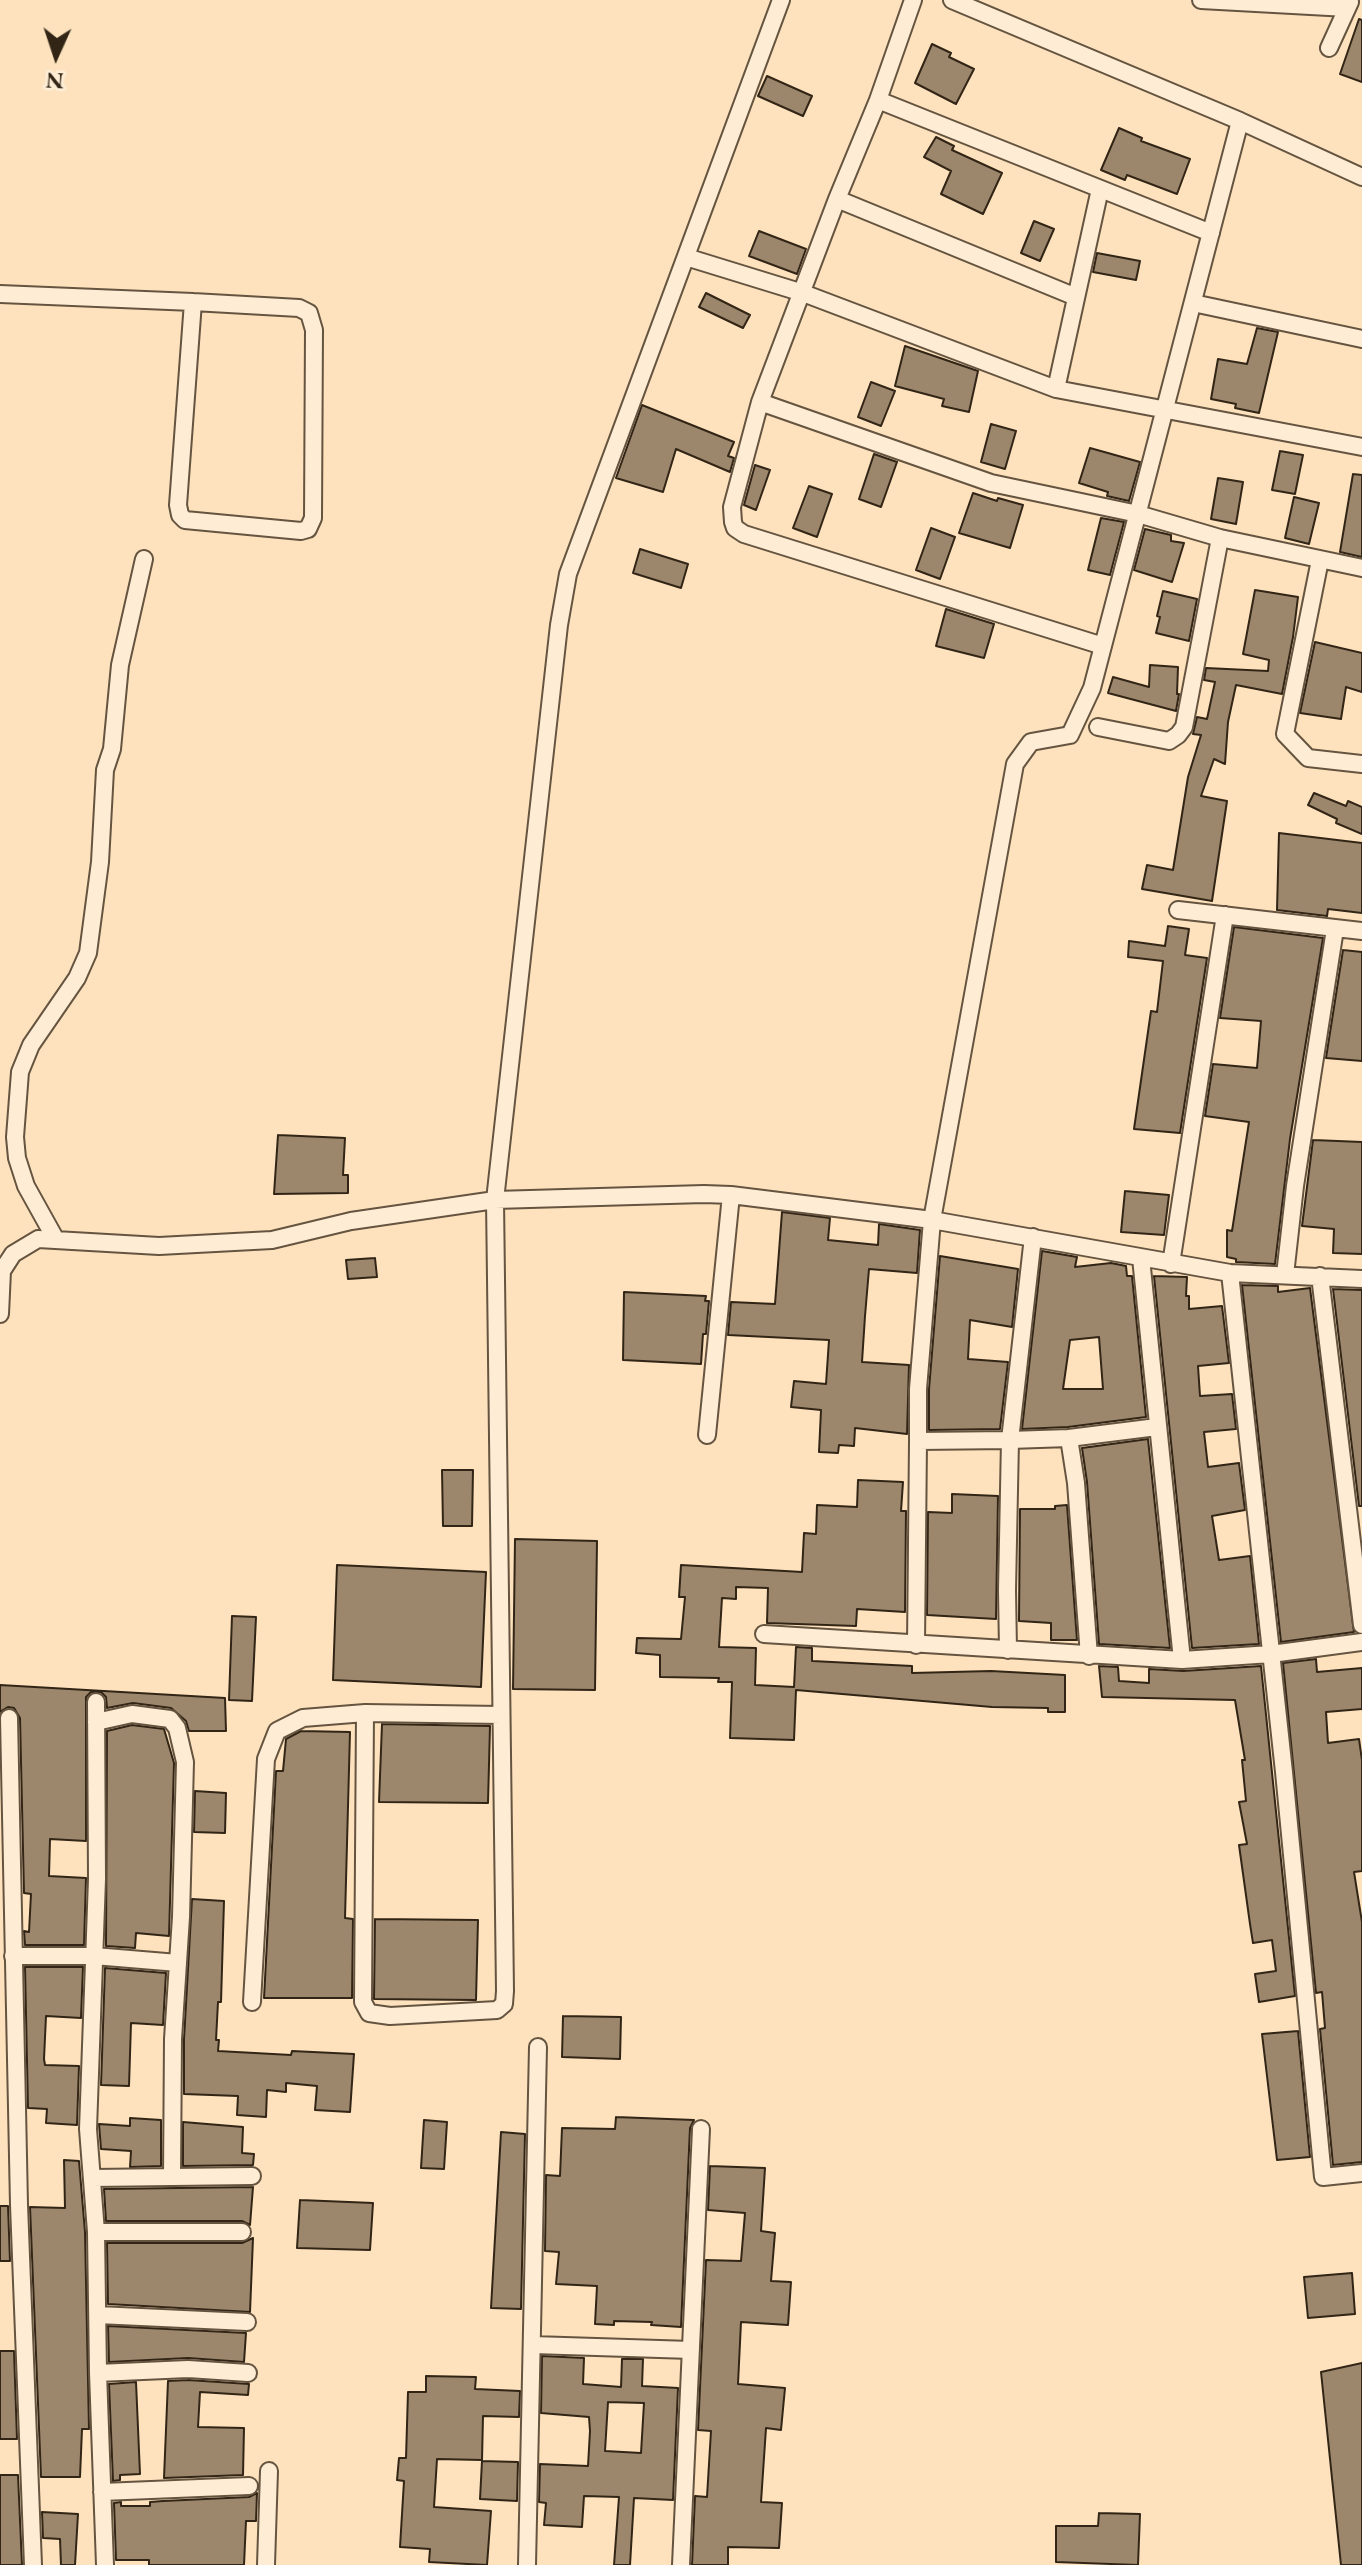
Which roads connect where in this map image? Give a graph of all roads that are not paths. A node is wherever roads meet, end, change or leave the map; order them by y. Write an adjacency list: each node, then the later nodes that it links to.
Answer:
1 (781, 0): 13 (street)
2 (913, 0): 7 (street)
3 (952, 0): 8 (street)
4 (1201, 0): 5 (street)
5 (1348, 4): 6 (street)
6 (1329, 48)
7 (878, 100): 10 (street); 11 (street)
8 (1240, 121): 9 (street); 12 (street)
9 (1362, 177)
10 (1100, 189): 12 (street); 16 (street)
11 (837, 199): 14 (street); 16 (street)
12 (1211, 233): 18 (street)
13 (686, 257): 14 (street); 37 (street)
14 (803, 293): 20 (street); 21 (street)
15 (0, 294): 17 (street)
16 (1076, 297): 20 (street)
17 (193, 302): 17 (street)
18 (1193, 303): 19 (street); 22 (street)
19 (1362, 339)
20 (1056, 389): 22 (street)
21 (760, 402): 24 (street); 29 (street)
22 (1164, 411): 23 (street); 24 (street)
23 (1362, 447)
24 (1138, 514): 25 (street); 29 (street)
25 (1220, 538): 27 (street); 30 (street)
26 (144, 559): 40 (street)
27 (1320, 560): 28 (street); 31 (street)
28 (1362, 568)
29 (1103, 646): 38 (street)
30 (1098, 727)
31 (1362, 764)
32 (1178, 910): 33 (street)
33 (1225, 915): 34 (street); 43 (street)
34 (1335, 929): 35 (street); 45 (street)
35 (1362, 931)
36 (731, 1195): 37 (street); 38 (street); 50 (street)
37 (495, 1200): 40 (street); 64 (street)
38 (932, 1220): 39 (street); 53 (street)
39 (1033, 1237): 42 (street); 52 (street)
40 (56, 1240): 41 (street)
41 (6, 1251): 48 (street)
42 (1141, 1258): 43 (street); 49 (street)
43 (1171, 1264): 44 (street)
44 (1230, 1273): 45 (street); 59 (street)
45 (1285, 1275): 46 (street)
46 (1320, 1276): 47 (street); 54 (street)
47 (1362, 1279)
48 (0, 1314)
49 (1157, 1427): 51 (street); 61 (street)
50 (707, 1435)
51 (1069, 1438): 52 (street); 60 (street)
52 (1010, 1440): 53 (street); 58 (street)
53 (918, 1441): 57 (street)
54 (1362, 1625)
55 (764, 1634): 57 (street)
56 (1362, 1642): 59 (street)
57 (916, 1645): 58 (street)
58 (1008, 1650): 60 (street)
59 (1271, 1654): 61 (street); 73 (street)
60 (1089, 1656): 61 (street)
61 (1182, 1660)
62 (96, 1702): 66 (street)
63 (365, 1713): 64 (street); 64 (street); 70 (street)
64 (501, 1715)
65 (9, 1718): 67 (street)
66 (96, 1722): 68 (street); 69 (street)
67 (13, 1956): 68 (street); 77 (street)
68 (94, 1956): 69 (street); 76 (street)
69 (178, 1963): 75 (street)
70 (252, 2002)
71 (538, 2047): 83 (street)
72 (701, 2129): 84 (street)
73 (1362, 2173)
74 (252, 2176): 75 (street)
75 (172, 2177): 76 (street)
76 (93, 2178): 79 (street)
77 (19, 2205): 78 (street); 90 (street)
78 (0, 2206)
79 (96, 2232): 80 (street); 81 (street)
80 (242, 2232)
81 (98, 2315): 82 (street); 85 (street)
82 (247, 2322)
83 (533, 2345): 84 (street); 93 (street)
84 (691, 2350): 94 (street)
85 (98, 2373): 86 (street); 89 (street)
86 (248, 2373)
87 (269, 2471): 92 (street)
88 (249, 2486): 89 (street)
89 (102, 2492): 91 (street)
90 (33, 2565)
91 (105, 2565)
92 (266, 2565)
93 (527, 2565)
94 (681, 2565)

